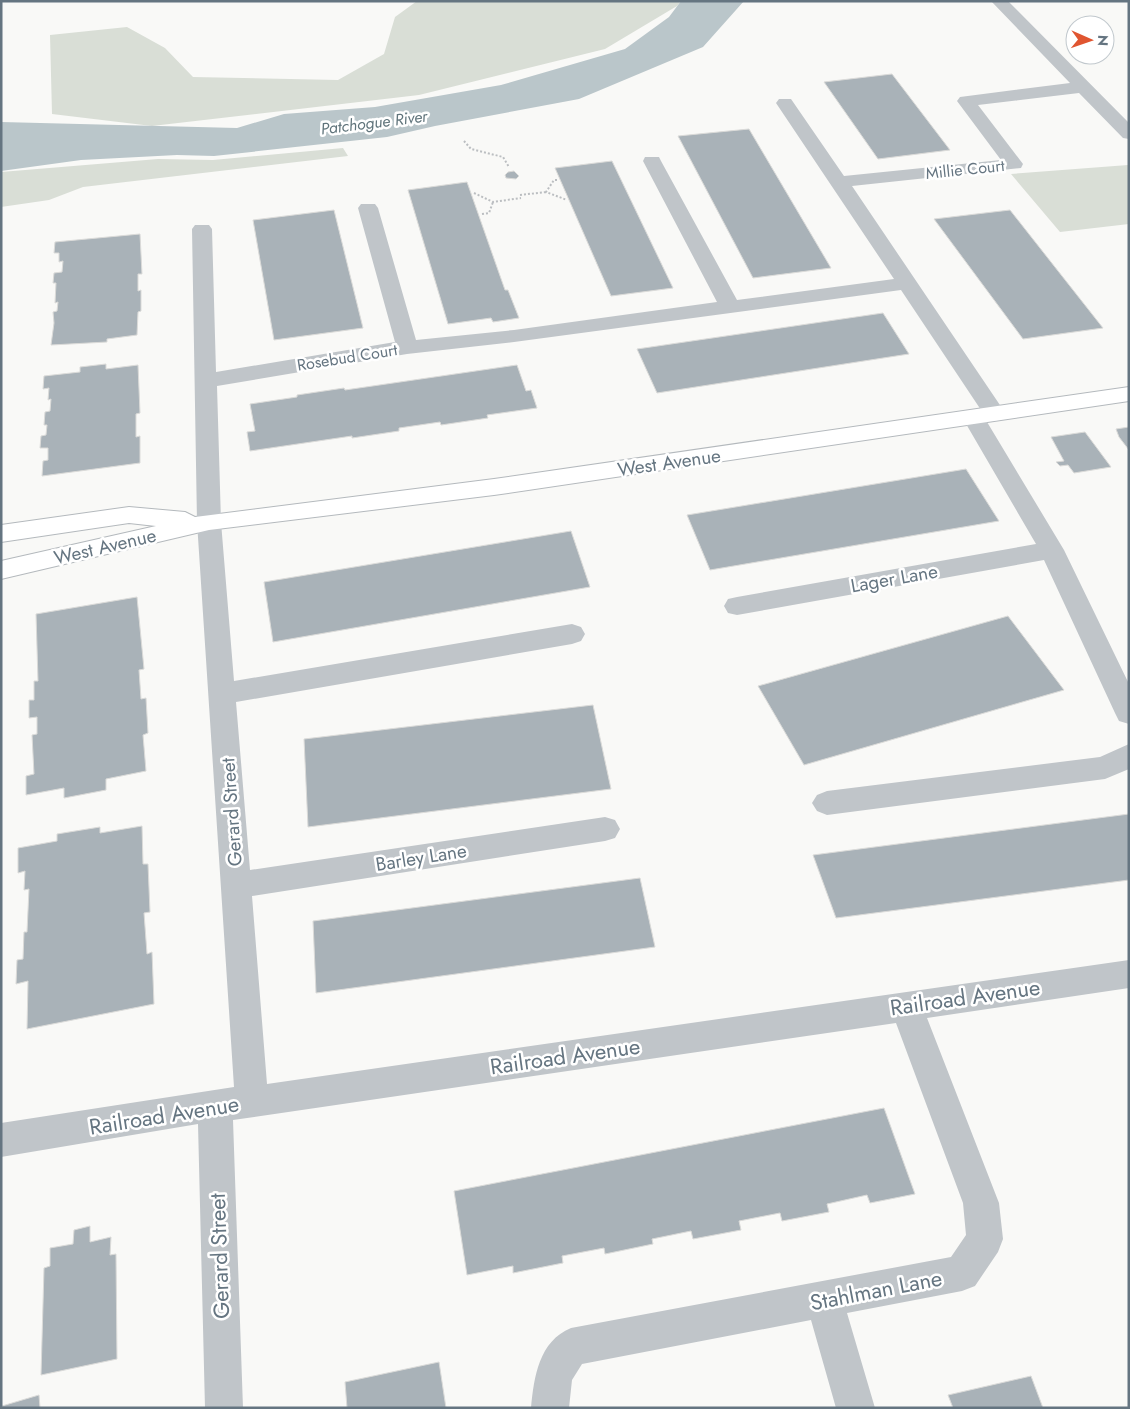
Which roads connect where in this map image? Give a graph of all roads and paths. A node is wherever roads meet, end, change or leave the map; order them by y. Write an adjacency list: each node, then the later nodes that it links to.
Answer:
1 (999, 1): 2 (street)
2 (1083, 87): 4 (street); 9 (street, Millie Court)
3 (785, 103): 9 (street)
4 (1129, 134)
5 (464, 141): 7 (path)
6 (652, 161): 18 (street)
7 (509, 167)
8 (557, 180): 10 (path)
9 (839, 182): 17 (street)
10 (546, 192): 12 (path); 13 (path)
11 (474, 194): 13 (path)
12 (567, 200)
13 (493, 202): 15 (path)
14 (368, 208): 19 (street, Rosebud Court)
15 (482, 214)
16 (202, 229): 20 (street)
17 (907, 283): 18 (street); 22 (street)
18 (730, 307): 19 (street)
19 (407, 347): 20 (street, Rosebud Court)
20 (204, 381): 23 (street)
21 (1129, 394): 22 (main road, West Avenue)
22 (984, 415): 23 (main road, West Avenue); 25 (street)
23 (209, 522): 24 (main road, West Avenue); 26 (main road, West Avenue); 29 (street, Gerard Street)
24 (1, 534)
25 (1052, 550): 27 (street, Lager Lane); 30 (street)
26 (1, 570)
27 (737, 606)
28 (572, 634): 29 (street)
29 (222, 694): 34 (street, Gerard Street)
30 (1129, 713)
31 (1129, 755): 32 (street)
32 (827, 803)
33 (605, 830): 34 (street, Barley Lane)
34 (237, 885): 37 (street, Gerard Street)
35 (1129, 974): 36 (street, Railroad Avenue)
36 (906, 1005): 37 (street, Railroad Avenue); 40 (street, Stahlman Lane)
37 (252, 1102): 38 (street, Railroad Avenue)
38 (215, 1104): 39 (street, Railroad Avenue); 41 (street, Gerard Street)
39 (1, 1140)
40 (824, 1299): 42 (street, Stahlman Lane); 43 (street)
41 (224, 1408)
42 (550, 1408)
43 (856, 1408)

